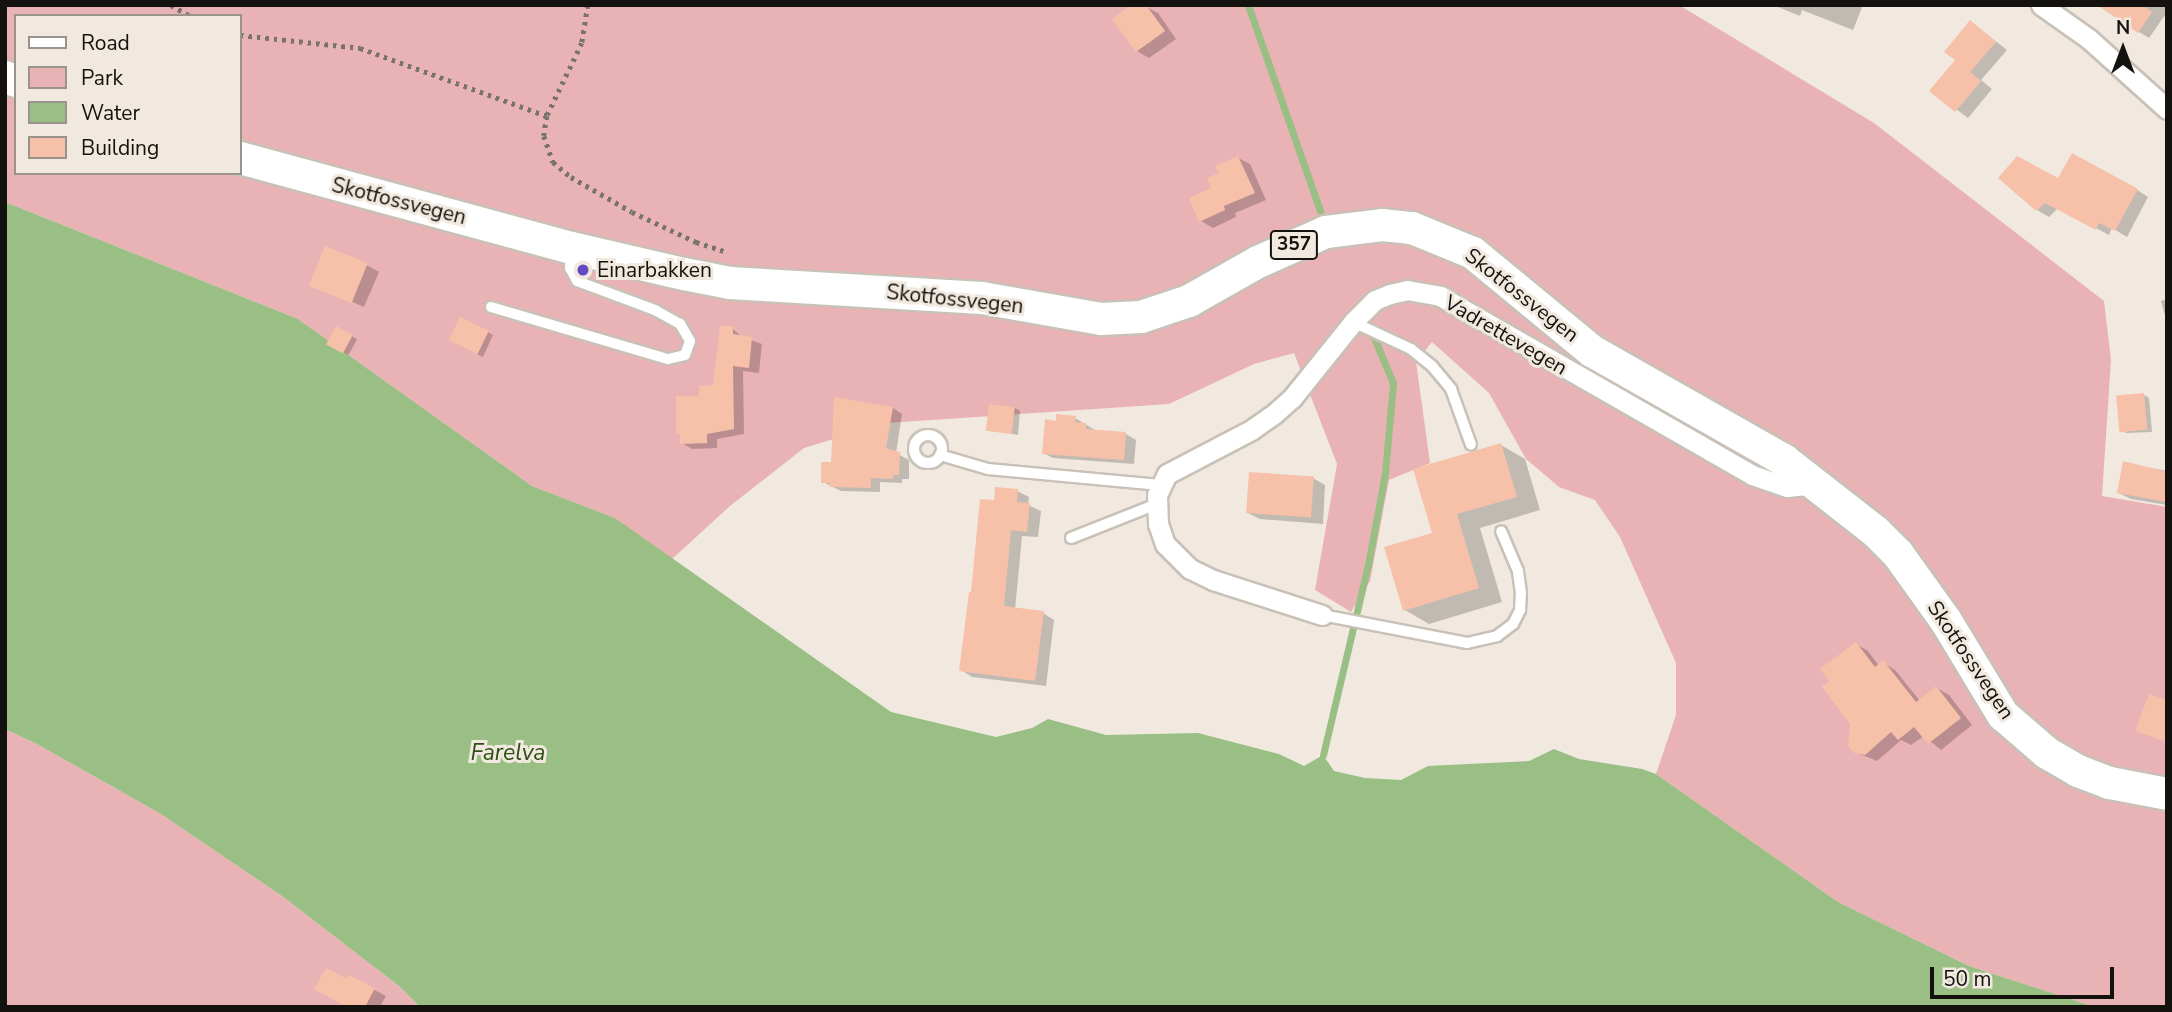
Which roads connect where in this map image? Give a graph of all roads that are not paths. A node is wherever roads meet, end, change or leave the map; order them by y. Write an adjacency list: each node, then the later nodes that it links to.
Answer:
1 (2041, 5): 2 (street)
2 (2167, 109)
3 (242, 159): 4 (main road, Skotfossvegen / 357)
4 (572, 248): 5 (lane); 9 (main road, Skotfossvegen / 357)
5 (491, 307)
6 (1353, 322): 7 (lane); 9 (street, Vadrettevegen); 10 (street, Vadrettevegen)
7 (1471, 446)
8 (940, 455): 10 (lane)
9 (1815, 484): 14 (main road, Skotfossvegen / 357)
10 (1158, 495): 12 (lane, Vadrettevegen); 13 (street)
11 (1501, 531): 13 (lane)
12 (1071, 538)
13 (1322, 615)
14 (2167, 794)

